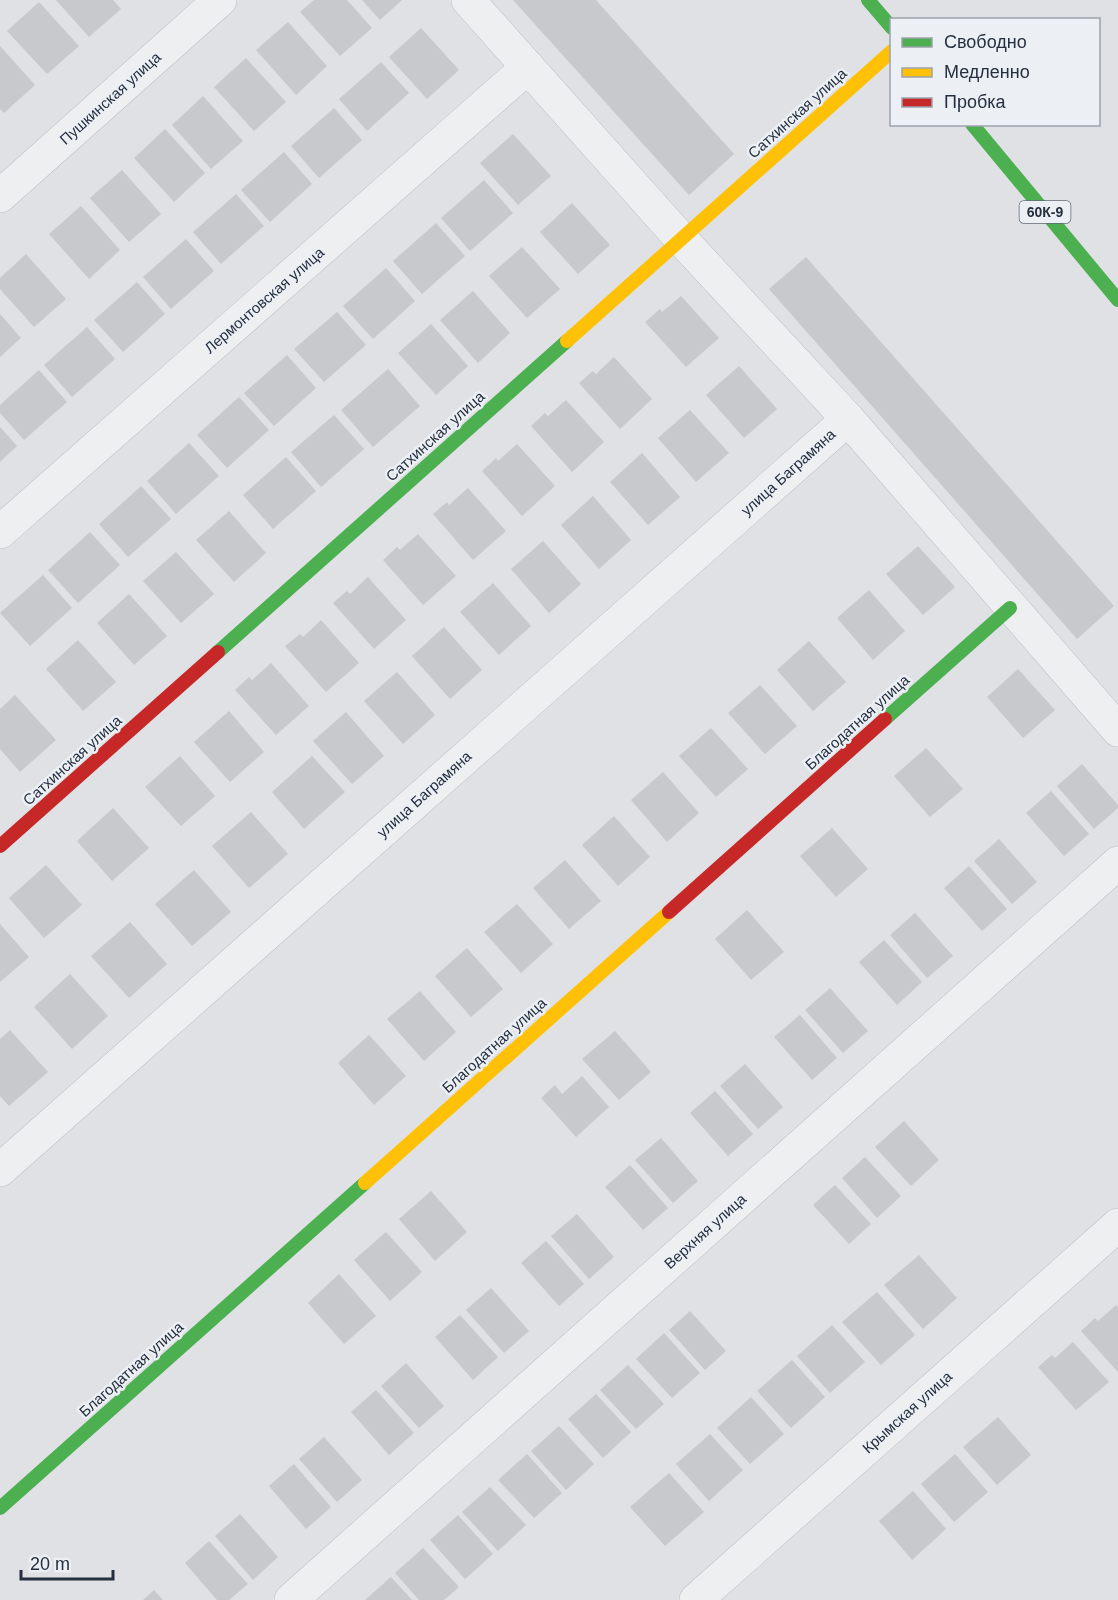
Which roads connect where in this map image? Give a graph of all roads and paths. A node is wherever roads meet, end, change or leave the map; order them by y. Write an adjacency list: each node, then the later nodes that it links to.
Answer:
1 (220, 0): 8 (street, Пушкинская улица)
2 (468, 0): 6 (street)
3 (868, 0): 4 (street)
4 (890, 27)
5 (890, 52): 9 (street, Сатхинская улица)
6 (528, 67): 9 (street); 12 (street, Лермонтовская улица)
7 (974, 126): 10 (street, 60К-9)
8 (0, 196)
9 (681, 239): 11 (street); 15 (street, Сатхинская улица)
10 (1118, 300)
11 (848, 419): 13 (street); 17 (street, улица Баграмяна)
12 (0, 532)
13 (1010, 608): 14 (street); 19 (street, Благодатная улица)
14 (1118, 730)
15 (0, 846)
16 (1118, 863): 20 (street, Верхняя улица)
17 (0, 1170)
18 (1118, 1225): 21 (street, Крымская улица)
19 (0, 1508)
20 (291, 1600)
21 (696, 1600)

